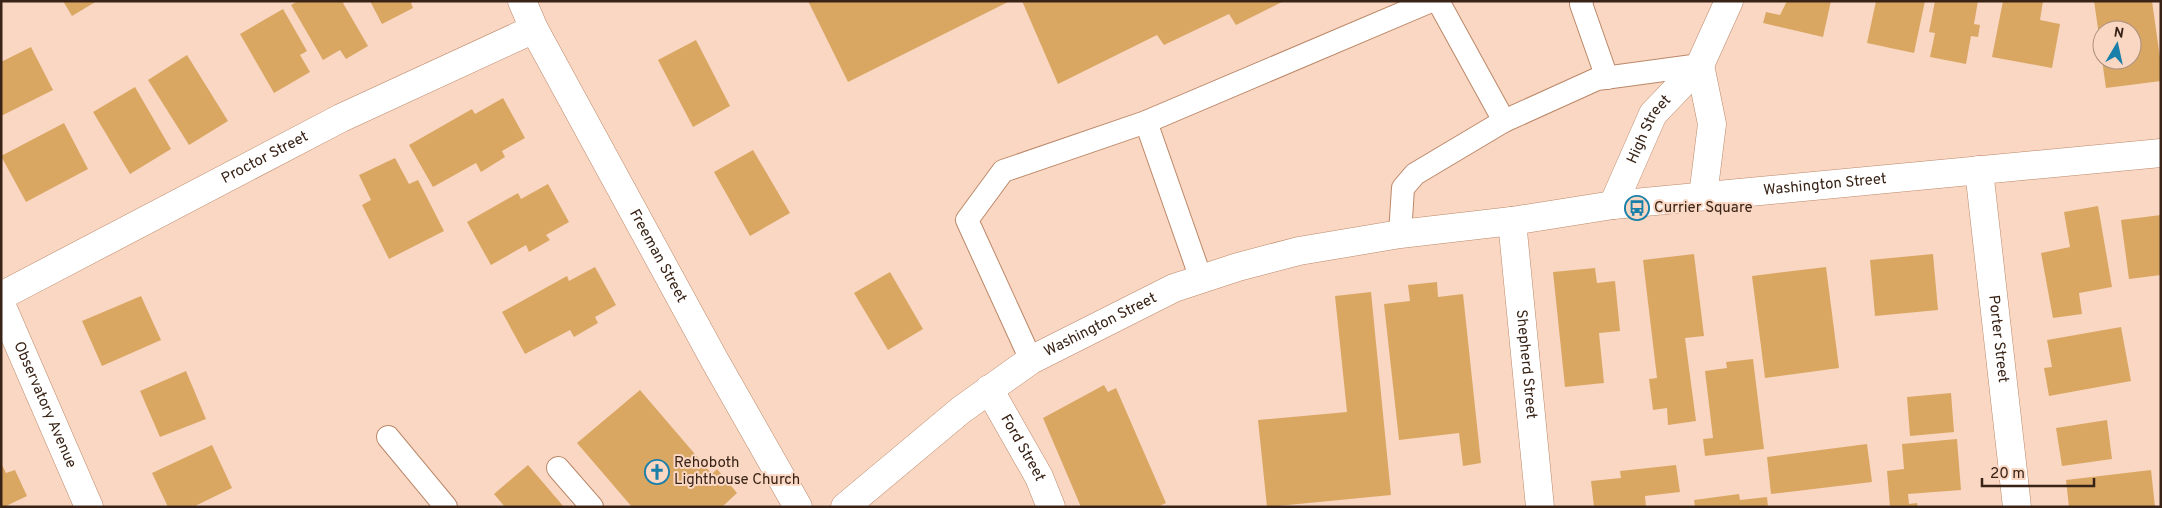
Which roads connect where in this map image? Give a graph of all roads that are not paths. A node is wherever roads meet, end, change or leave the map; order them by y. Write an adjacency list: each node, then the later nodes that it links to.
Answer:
1 (522, 1): 6 (street, Freeman Street)
2 (1431, 1): 10 (lane)
3 (1438, 1): 9 (lane)
4 (1582, 1): 8 (lane)
5 (1729, 1): 7 (street, High Street)
6 (534, 29): 18 (street, Proctor Street); 27 (street, Freeman Street)
7 (1700, 65): 8 (lane); 13 (street); 14 (street, High Street)
8 (1607, 78): 9 (lane)
9 (1504, 121): 16 (lane)
10 (1146, 122): 17 (lane); 20 (lane)
11 (2161, 153): 12 (street, Washington Street)
12 (1979, 170): 13 (street, Washington Street); 31 (street, Porter Street)
13 (1703, 196): 14 (street, Washington Street)
14 (1613, 205): 15 (street, Washington Street)
15 (1512, 221): 16 (street, Washington Street); 30 (street, Shepherd Street)
16 (1400, 234): 17 (street, Washington Street)
17 (1201, 280): 20 (street, Washington Street)
18 (1, 296)
19 (1, 304): 24 (street, Observatory Avenue)
20 (1031, 360): 21 (street, Washington Street)
21 (990, 389): 28 (street, Washington Street); 29 (street, Ford Street)
22 (388, 437): 25 (lane)
23 (558, 468): 26 (lane)
24 (89, 507)
25 (446, 507)
26 (592, 507)
27 (798, 507)
28 (845, 507)
29 (1051, 507)
30 (1540, 507)
31 (2017, 507)

